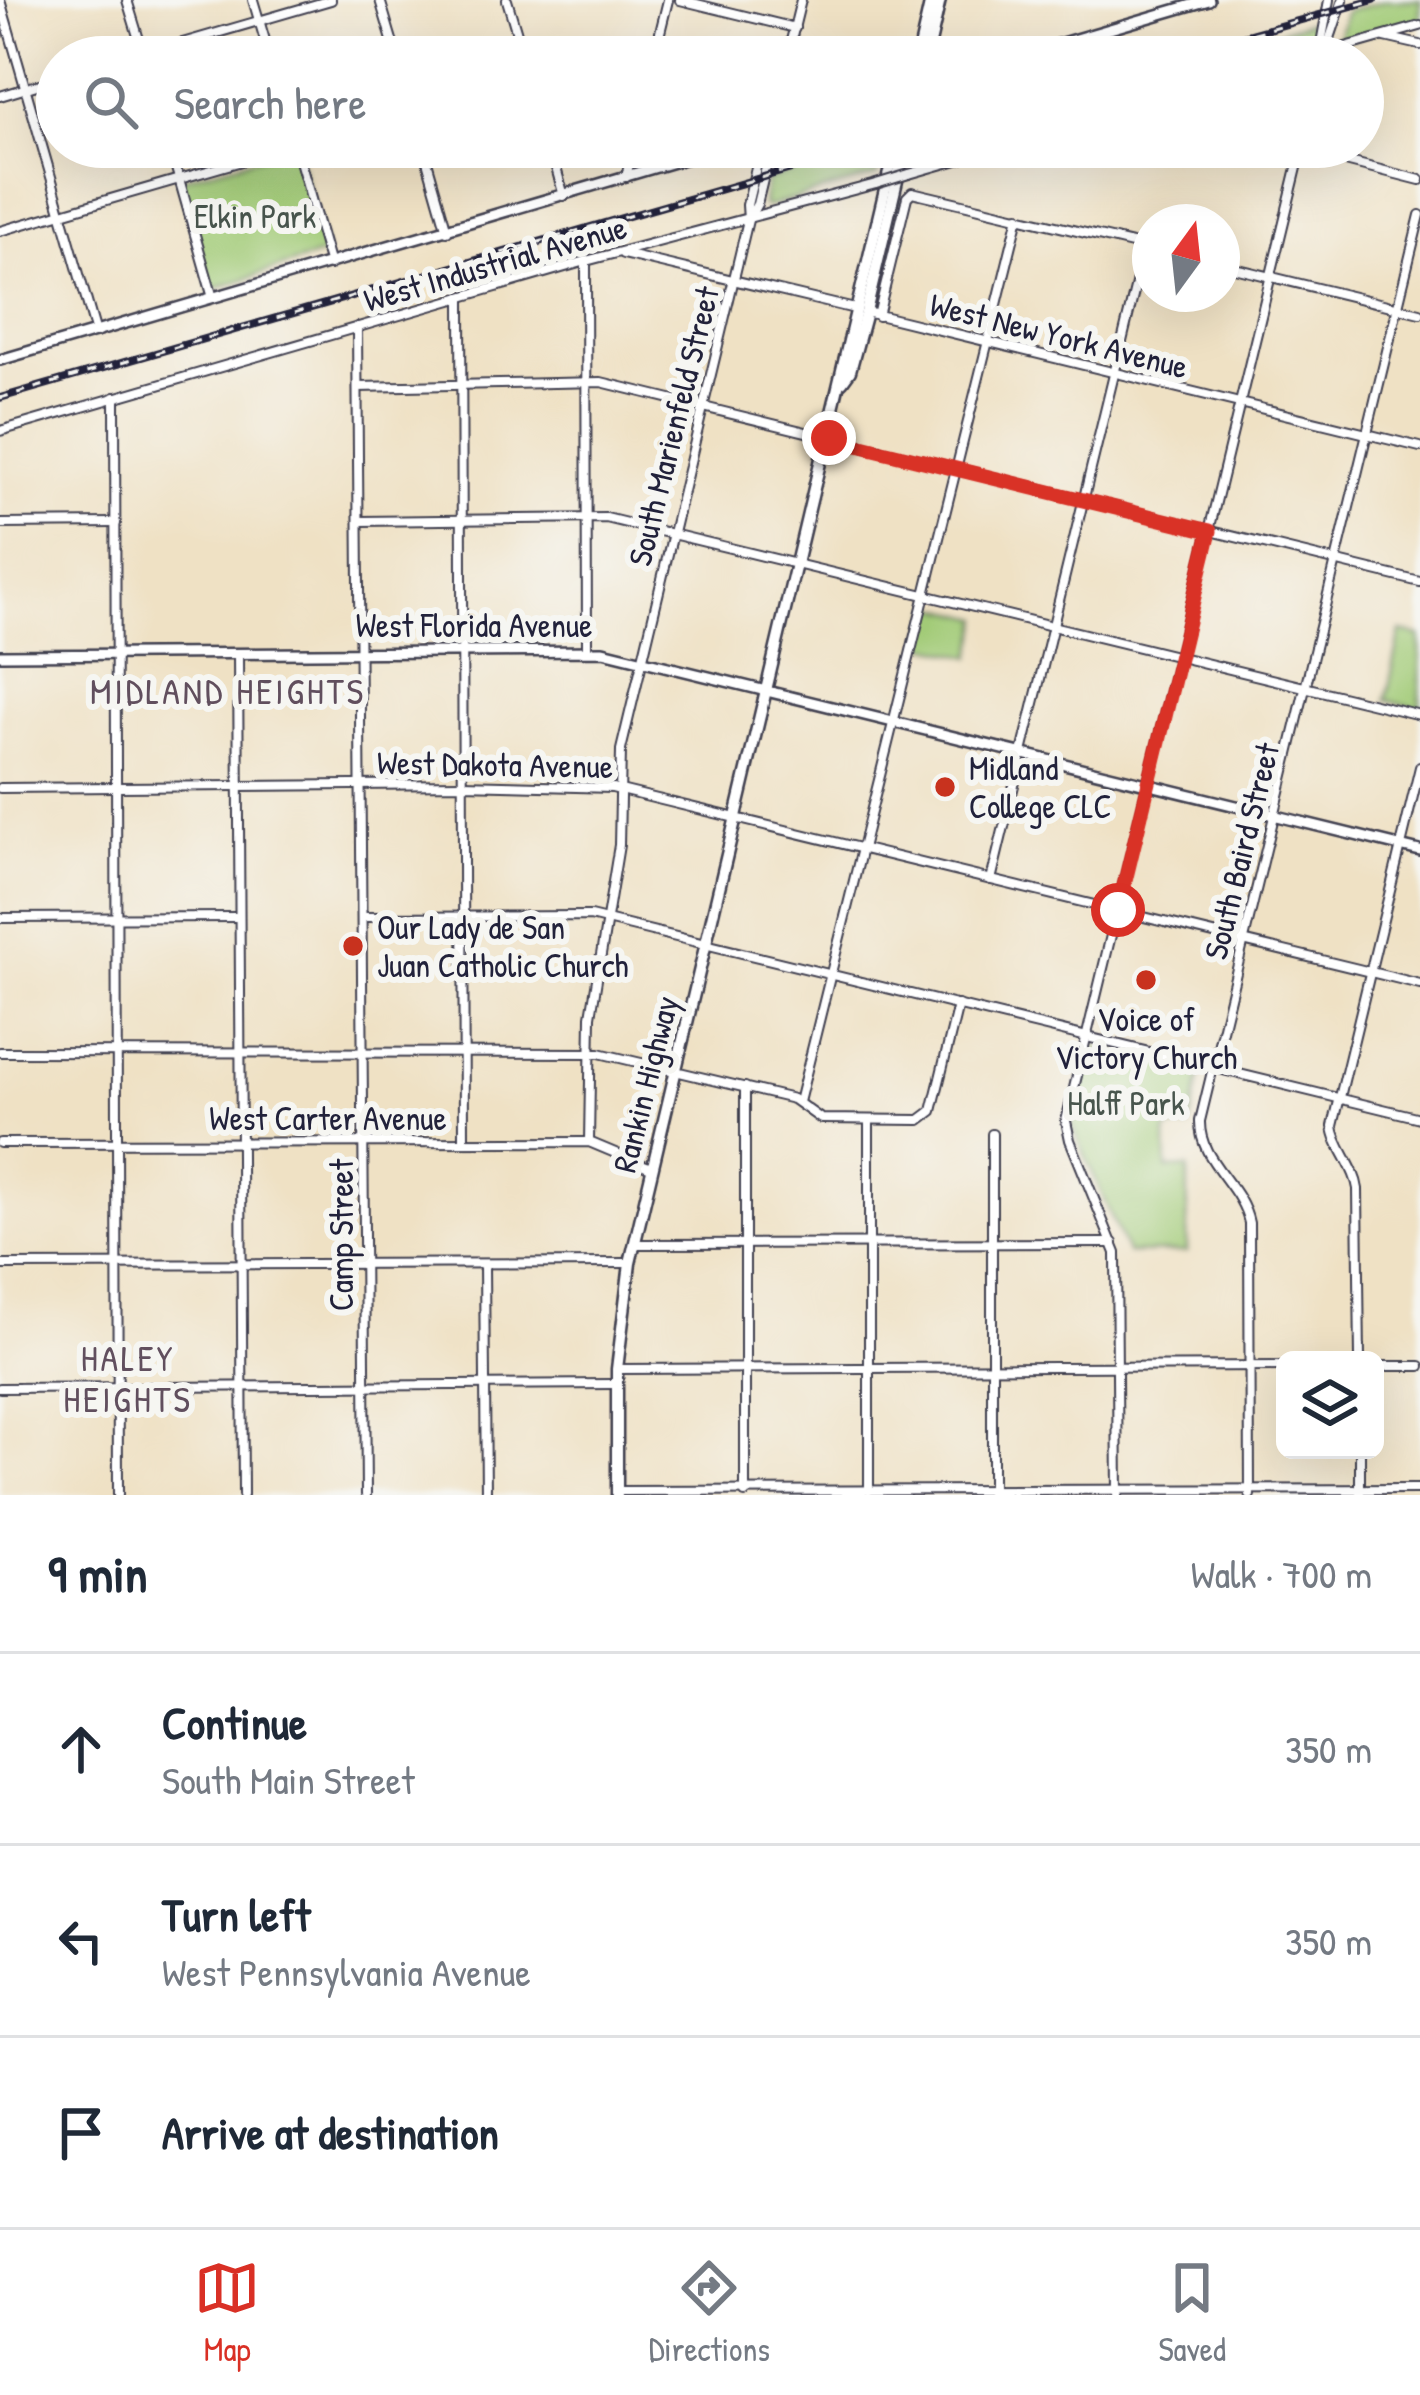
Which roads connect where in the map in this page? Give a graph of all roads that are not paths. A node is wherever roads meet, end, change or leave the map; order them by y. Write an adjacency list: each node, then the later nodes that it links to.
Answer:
1 (1, 0): 33 (street)
2 (128, 0): 18 (street)
3 (254, 0): 15 (street)
4 (331, 0): 15 (street)
5 (380, 0): 21 (street)
6 (507, 0): 22 (street)
7 (668, 0): 23 (street)
8 (680, 0): 17 (street)
9 (801, 0): 17 (street)
10 (931, 0): 25 (highway)
11 (940, 0): 26 (highway)
12 (1330, 0): 28 (street)
13 (1343, 0): 29 (street)
14 (1203, 1): 27 (main road)
15 (259, 21): 19 (street); 20 (street)
16 (1420, 26): 30 (street)
17 (795, 28): 24 (street)
18 (136, 36)
19 (208, 36)
20 (264, 36)
21 (391, 36)
22 (518, 36)
23 (659, 36)
24 (793, 36)
25 (922, 36)
26 (932, 36)
27 (1085, 36)
28 (1322, 36)
29 (1333, 36)
30 (1384, 36): 31 (street)
31 (1420, 45)
32 (36, 85): 33 (street)
33 (26, 88): 34 (street); 35 (street)
34 (0, 96)
35 (36, 123)
36 (49, 168): 55 (street)
37 (176, 168): 52 (street)
38 (218, 168): 52 (street)
39 (300, 168): 64 (street)
40 (429, 168): 60 (street)
41 (556, 168): 54 (street)
42 (628, 168): 51 (street)
43 (655, 168): 51 (main road)
44 (756, 168): 58 (street, South Marienfeld Street)
45 (766, 168): 58 (street, South Marienfeld Street)
46 (892, 168): 72 (highway)
47 (900, 168): 72 (highway)
48 (930, 168): 58 (street, West Industrial Avenue, bridge)
49 (1297, 168): 66 (street)
50 (1374, 168): 53 (street)
51 (626, 177): 54 (main road)
52 (179, 179): 55 (street); 69 (street)
53 (1420, 180)
54 (564, 196): 60 (main road)
55 (62, 213): 59 (street); 75 (street)
56 (1420, 215): 71 (street, South Baird Street)
57 (1019, 216): 61 (street); 72 (street); 76 (street)
58 (748, 220): 62 (street, West Industrial Avenue); 67 (street, South Marienfeld Street)
59 (0, 231)
60 (447, 231): 64 (main road)
61 (1132, 243)
62 (618, 253): 63 (street, West Industrial Avenue); 67 (street, West New York Avenue)
63 (586, 261): 68 (street, West Industrial Avenue); 79 (street)
64 (330, 265): 69 (main road)
65 (1240, 269): 66 (street)
66 (1271, 277): 71 (street); 83 (street)
67 (734, 280): 72 (street, West New York Avenue); 84 (street, South Marienfeld Street)
68 (461, 297): 74 (street, West Industrial Avenue); 80 (street)
69 (213, 298): 75 (main road)
70 (1132, 304): 78 (street)
71 (1398, 308): 73 (street); 86 (street, South Baird Street)
72 (866, 312): 76 (street, West New York Avenue); 87 (highway, Rankin Highway)
73 (1420, 313)
74 (358, 327): 81 (street, Camp Street); 82 (street, West Industrial Avenue)
75 (96, 332): 77 (main road)
76 (988, 342): 78 (street, West New York Avenue); 89 (street)
77 (0, 360)
78 (1114, 373): 83 (street, West New York Avenue); 90 (street)
79 (586, 381): 80 (street); 84 (street); 91 (street)
80 (461, 384): 81 (street); 92 (street)
81 (358, 388): 93 (street, Camp Street)
82 (115, 397): 85 (street, West Industrial Avenue); 94 (street)
83 (1240, 404): 86 (street, West New York Avenue); 96 (street)
84 (703, 407): 87 (street); 97 (street, South Marienfeld Street)
85 (0, 431)
86 (1367, 434): 88 (street, West New York Avenue); 98 (street, South Baird Street)
87 (829, 438): 89 (street); 99 (highway, Rankin Highway)
88 (1420, 447)
89 (957, 470): 90 (street); 101 (street)
90 (1084, 500): 96 (street); 102 (street)
91 (587, 516): 92 (street); 97 (street); 103 (street)
92 (462, 519): 93 (street); 104 (street)
93 (360, 521): 106 (street, Camp Street)
94 (116, 523): 95 (street); 107 (street)
95 (0, 524)
96 (1210, 531): 98 (street); 109 (street)
97 (672, 534): 99 (street); 110 (street, South Marienfeld Street)
98 (1336, 562): 100 (street); 111 (street, South Baird Street)
99 (798, 565): 101 (street); 112 (highway, Rankin Highway)
100 (1420, 582)
101 (926, 596): 102 (street); 114 (street)
102 (1052, 626): 109 (street); 115 (street)
103 (587, 649): 104 (main road, West Florida Avenue); 110 (main road, West Florida Avenue)
104 (462, 651): 106 (main road, West Florida Avenue); 118 (street)
105 (238, 652): 106 (main road, West Florida Avenue); 107 (main road, West Florida Avenue); 120 (street)
106 (362, 652): 117 (street, Camp Street)
107 (116, 654): 108 (main road, West Florida Avenue); 121 (street)
108 (0, 655)
109 (1179, 657): 111 (street); 119 (street)
110 (641, 660): 112 (main road, West Florida Avenue); 123 (street, South Marienfeld Street)
111 (1305, 687): 113 (street); 124 (street, South Baird Street)
112 (768, 691): 114 (main road, West Florida Avenue); 125 (highway, Rankin Highway)
113 (1420, 715)
114 (895, 722): 115 (main road, West Florida Avenue); 127 (street)
115 (1022, 753): 119 (main road, West Florida Avenue); 129 (street)
116 (1420, 767): 126 (street)
117 (362, 784): 118 (street, West Dakota Avenue); 120 (street, West Dakota Avenue); 131 (street, Camp Street)
118 (463, 784): 123 (street, West Dakota Avenue); 132 (street)
119 (1148, 784): 124 (main road, West Florida Avenue); 130 (street)
120 (239, 785): 121 (street, West Dakota Avenue); 134 (street)
121 (117, 787): 122 (street, West Dakota Avenue); 133 (street)
122 (0, 788)
123 (620, 790): 125 (street, West Dakota Avenue); 136 (street, South Marienfeld Street)
124 (1274, 815): 126 (main road, West Florida Avenue); 137 (street, South Baird Street)
125 (737, 818): 127 (street, West Dakota Avenue); 138 (highway, Rankin Highway)
126 (1401, 846): 128 (main road, West Florida Avenue); 139 (street)
127 (864, 848): 129 (street, West Dakota Avenue); 140 (street)
128 (1420, 851)
129 (991, 880): 130 (street, West Dakota Avenue)
130 (1118, 910): 137 (street, West Dakota Avenue); 143 (street)
131 (363, 916): 132 (street); 148 (street, Camp Street)
132 (463, 916): 136 (street); 149 (street)
133 (117, 917): 134 (street); 135 (street); 145 (street)
134 (239, 917): 147 (street)
135 (0, 918)
136 (607, 920): 138 (street); 146 (street, South Marienfeld Street)
137 (1244, 941): 139 (street, West Dakota Avenue); 150 (street, South Baird Street)
138 (707, 944): 140 (street); 151 (highway, Rankin Highway)
139 (1370, 972): 141 (street, West Dakota Avenue); 153 (street)
140 (833, 975): 142 (street); 154 (street)
141 (1420, 984)
142 (958, 1005): 143 (street); 156 (street)
143 (1087, 1036): 150 (street); 166 (street)
144 (0, 1052): 145 (street)
145 (117, 1052): 147 (street); 159 (street)
146 (590, 1053): 149 (street); 151 (street); 162 (street, South Marienfeld Street)
147 (239, 1055): 148 (street); 160 (street)
148 (364, 1055): 149 (street); 161 (street, Camp Street)
149 (464, 1056): 158 (street)
150 (1213, 1067): 153 (street); 177 (street, South Baird Street)
151 (676, 1070): 152 (street); 164 (highway, Rankin Highway)
152 (745, 1087): 154 (street); 165 (street)
153 (1340, 1099): 155 (street); 176 (street)
154 (800, 1102): 156 (street)
155 (1420, 1118)
156 (869, 1120): 169 (street)
157 (992, 1134): 168 (street)
158 (464, 1141): 161 (street, West Carter Avenue); 162 (street, West Carter Avenue)
159 (117, 1142): 160 (street, West Carter Avenue); 163 (street, West Carter Avenue); 175 (street)
160 (240, 1142): 161 (street, West Carter Avenue); 171 (street)
161 (365, 1142): 172 (street, Camp Street)
162 (590, 1142): 164 (street, West Carter Avenue)
163 (0, 1143)
164 (651, 1168): 167 (highway, Rankin Highway)
165 (746, 1243): 167 (street); 169 (street); 183 (street)
166 (1113, 1243): 168 (street); 182 (street)
167 (634, 1244): 170 (highway, Rankin Highway)
168 (992, 1244): 169 (street); 181 (street)
169 (868, 1245): 184 (street)
170 (630, 1263): 173 (street); 185 (highway, Rankin Highway)
171 (241, 1264): 172 (street); 175 (street); 191 (street)
172 (365, 1264): 173 (street); 187 (street, Camp Street)
173 (484, 1264): 188 (street)
174 (0, 1265): 175 (street)
175 (118, 1265): 190 (street)
176 (1360, 1351)
177 (1250, 1366): 178 (street); 182 (street); 195 (street, South Baird Street)
178 (1276, 1366)
179 (1384, 1366): 180 (street)
180 (1420, 1366)
181 (992, 1367): 182 (street); 184 (street); 200 (street)
182 (1118, 1367): 194 (street)
183 (746, 1368): 184 (street); 185 (street); 198 (street)
184 (868, 1368): 199 (street)
185 (617, 1369): 186 (highway, Rankin Highway)
186 (616, 1384): 188 (street); 197 (highway, Rankin Highway)
187 (366, 1386): 188 (street); 191 (street); 203 (street, Camp Street)
188 (485, 1386): 204 (street)
189 (0, 1388): 190 (street)
190 (118, 1388): 191 (street); 201 (street)
191 (242, 1388): 202 (street)
192 (1360, 1459): 196 (street)
193 (1420, 1489): 196 (street)
194 (1118, 1492): 195 (street); 200 (street)
195 (1250, 1492): 196 (street)
196 (1360, 1492)
197 (617, 1493): 198 (street)
198 (745, 1493): 199 (street)
199 (868, 1493): 200 (street)
200 (992, 1493)
201 (118, 1495)
202 (243, 1495)
203 (366, 1495)
204 (486, 1495)

